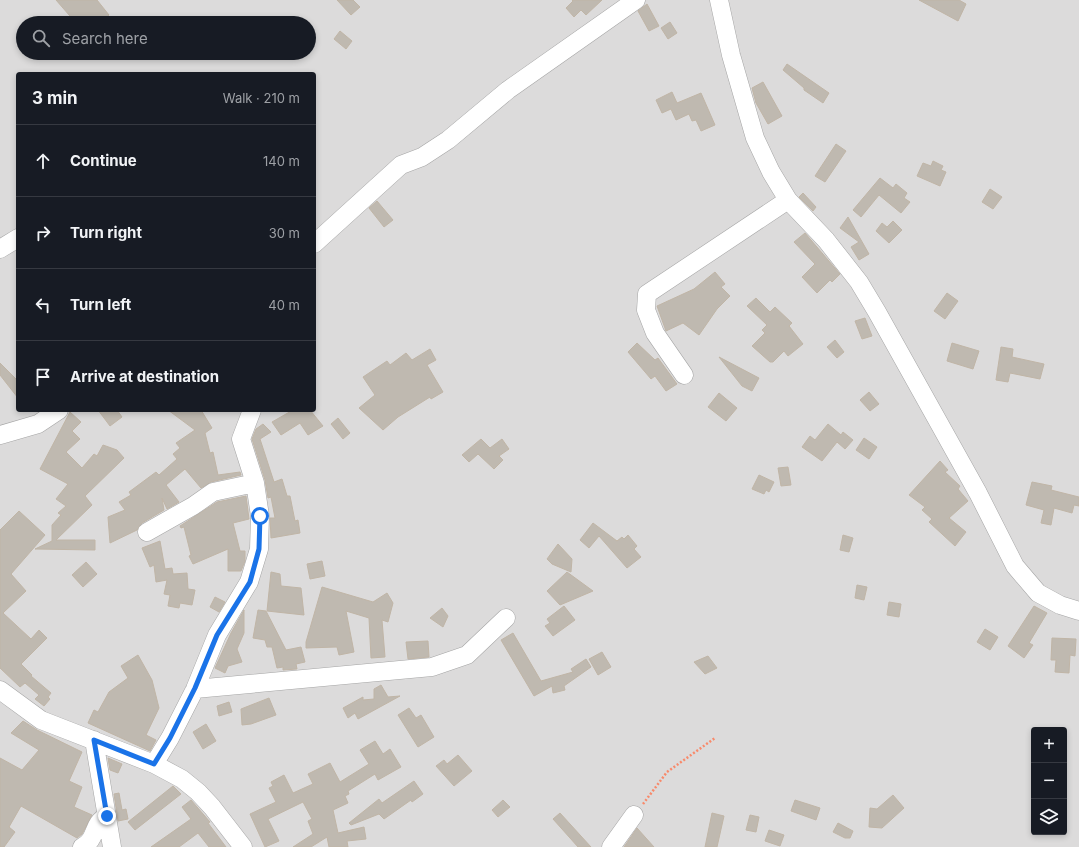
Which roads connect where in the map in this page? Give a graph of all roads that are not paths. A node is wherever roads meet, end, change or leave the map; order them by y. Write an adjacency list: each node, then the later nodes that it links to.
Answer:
1 (636, 0): 5 (street)
2 (719, 0): 3 (street)
3 (788, 200): 7 (street); 13 (street)
4 (16, 239): 6 (street)
5 (316, 242)
6 (0, 250)
7 (684, 375)
8 (56, 412): 10 (street)
9 (251, 412): 11 (street)
10 (0, 435)
11 (255, 483): 12 (street); 15 (street)
12 (148, 532)
13 (1079, 610)
14 (506, 618): 15 (street)
15 (195, 688): 18 (street)
16 (0, 690): 17 (street)
17 (94, 740): 18 (street); 20 (street)
18 (154, 764): 23 (street)
19 (634, 815): 24 (street)
20 (107, 816): 21 (street); 22 (street)
21 (82, 847)
22 (112, 847)
23 (243, 847)
24 (611, 847)

